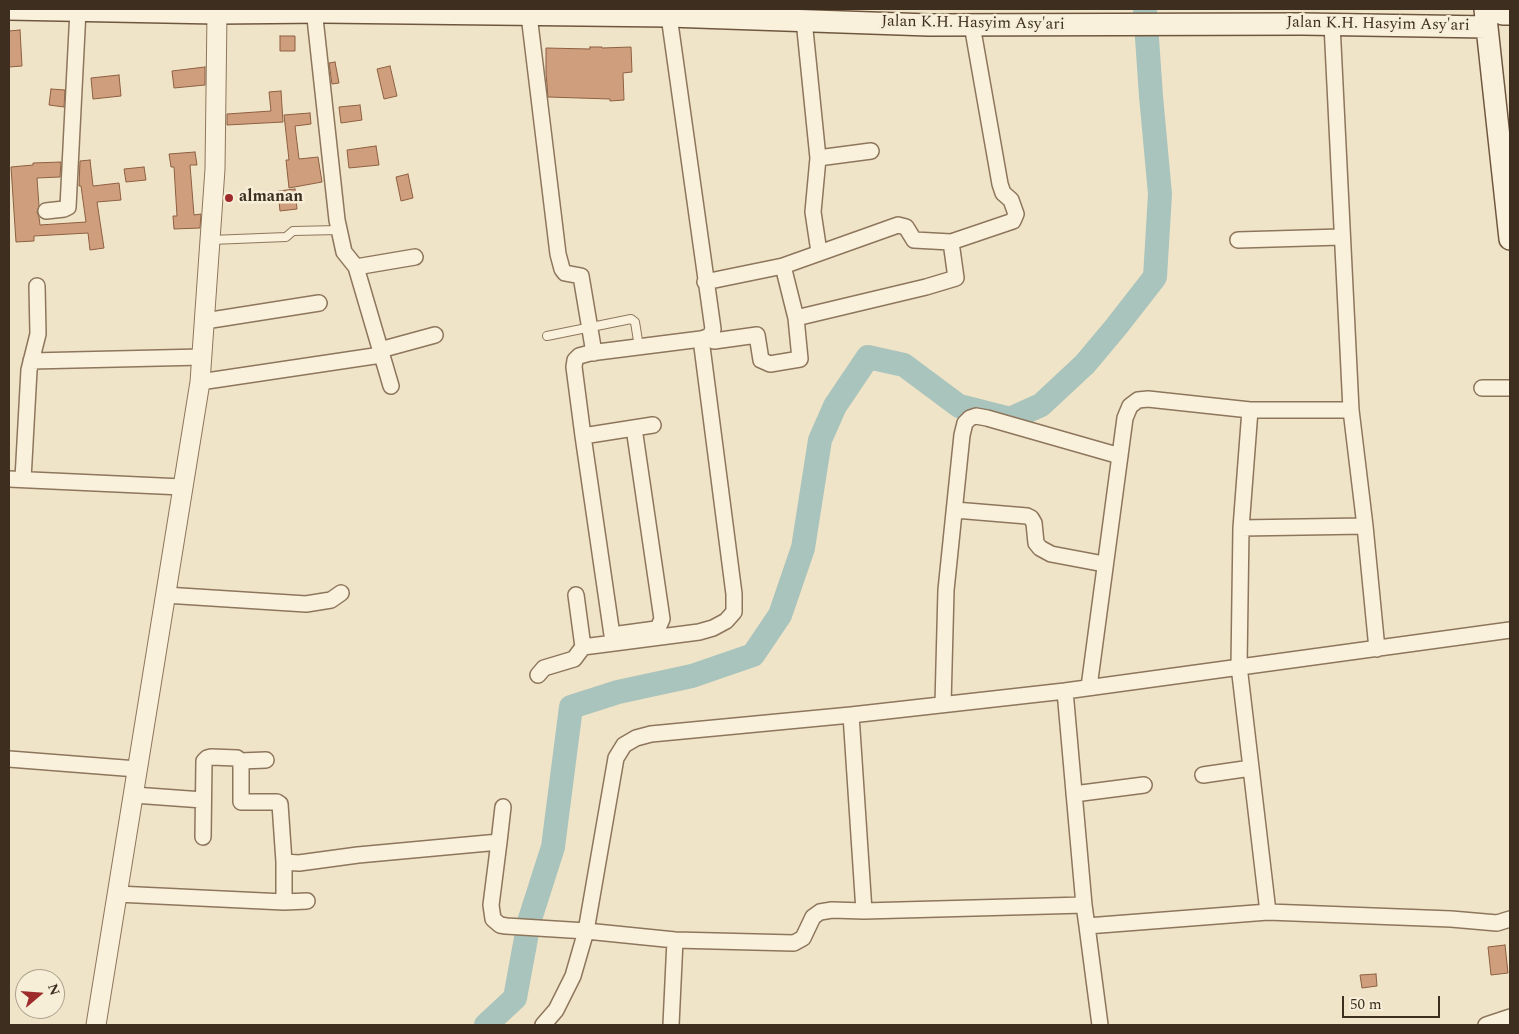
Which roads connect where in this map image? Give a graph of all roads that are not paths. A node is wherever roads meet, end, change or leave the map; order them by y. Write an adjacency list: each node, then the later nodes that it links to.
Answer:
1 (9, 9): 2 (main road, Jalan K.H. Hasyim Asy'ari)
2 (78, 10): 4 (main road, Jalan K.H. Hasyim Asy'ari); 14 (street)
3 (319, 10): 4 (main road, Jalan K.H. Hasyim Asy'ari); 5 (main road, Jalan K.H. Hasyim Asy'ari); 15 (street)
4 (217, 13): 18 (street)
5 (528, 15): 7 (main road, Jalan K.H. Hasyim Asy'ari); 30 (street)
6 (1495, 15): 10 (main road, Jalan K.H. Hasyim Asy'ari); 17 (main road)
7 (669, 16): 9 (main road, Jalan K.H. Hasyim Asy'ari); 25 (street)
8 (1303, 16): 10 (main road, Jalan K.H. Hasyim Asy'ari); 11 (main road, Jalan K.H. Hasyim Asy'ari)
9 (804, 20): 11 (main road, Jalan K.H. Hasyim Asy'ari); 13 (street)
10 (1332, 24): 16 (street)
11 (972, 25): 20 (street)
12 (871, 150): 13 (street)
13 (818, 158): 21 (street)
14 (46, 211)
15 (339, 230): 18 (lane); 24 (street)
16 (1342, 237): 19 (street); 44 (street)
17 (1510, 239)
18 (211, 240): 29 (street)
19 (1238, 240)
20 (950, 242): 21 (street); 28 (street)
21 (819, 252): 23 (street)
22 (415, 257): 24 (street)
23 (784, 266): 25 (street); 28 (street)
24 (356, 268): 35 (street)
25 (705, 282): 33 (street)
26 (36, 286): 38 (street)
27 (319, 303): 29 (street)
28 (796, 318): 33 (street)
29 (205, 321): 37 (street)
30 (589, 327): 32 (lane); 34 (lane); 36 (street)
31 (436, 335): 35 (street)
32 (547, 336)
33 (705, 338): 34 (street); 59 (street)
34 (640, 347): 36 (street)
35 (380, 352): 39 (street); 40 (street)
36 (594, 353): 47 (street)
37 (202, 357): 38 (street); 39 (street)
38 (30, 361): 49 (street)
39 (200, 382): 50 (street)
40 (391, 386)
41 (1482, 388): 42 (street)
42 (1510, 388)
43 (1250, 410): 44 (street); 48 (street); 53 (street)
44 (1351, 410): 52 (street)
45 (653, 425): 46 (street)
46 (634, 428): 47 (street); 59 (street)
47 (583, 436): 59 (street)
48 (1120, 456): 51 (street); 54 (street)
49 (16, 479): 50 (street)
50 (182, 487): 56 (street)
51 (955, 510): 54 (street); 66 (street)
52 (1365, 526): 53 (street); 61 (street)
53 (1241, 528): 62 (street)
54 (1104, 564): 64 (street)
55 (341, 593): 56 (street)
56 (165, 595): 72 (street)
57 (576, 595): 60 (street)
58 (1510, 630): 61 (street)
59 (613, 639): 60 (street)
60 (583, 647): 63 (street)
61 (1377, 649): 62 (street)
62 (1239, 666): 64 (street); 71 (street)
63 (538, 675)
64 (1089, 687): 65 (street)
65 (1065, 691): 66 (street); 75 (street)
66 (943, 704): 67 (street)
67 (851, 715): 86 (street); 90 (street)
68 (9, 758): 72 (street)
69 (266, 760): 70 (street)
70 (240, 761): 77 (street); 81 (street)
71 (1251, 768): 73 (street); 87 (street)
72 (138, 769): 76 (street)
73 (1203, 775)
74 (1144, 785): 75 (street)
75 (1074, 794): 85 (street)
76 (134, 795): 77 (street); 82 (street)
77 (203, 800): 79 (street)
78 (503, 807): 80 (street)
79 (203, 837)
80 (499, 842): 81 (street); 90 (street)
81 (284, 862): 83 (street)
82 (117, 894): 83 (street); 93 (street)
83 (284, 902): 84 (street)
84 (307, 902)
85 (1084, 905): 86 (street); 89 (street)
86 (864, 911): 91 (street)
87 (1268, 912): 88 (street); 89 (street)
88 (1510, 919)
89 (1087, 926): 96 (street)
90 (586, 931): 91 (street); 94 (street)
91 (675, 940): 95 (street)
92 (1510, 1017): 97 (street)
93 (96, 1025)
94 (543, 1025)
95 (671, 1025)
96 (1100, 1025)
97 (1486, 1025)

